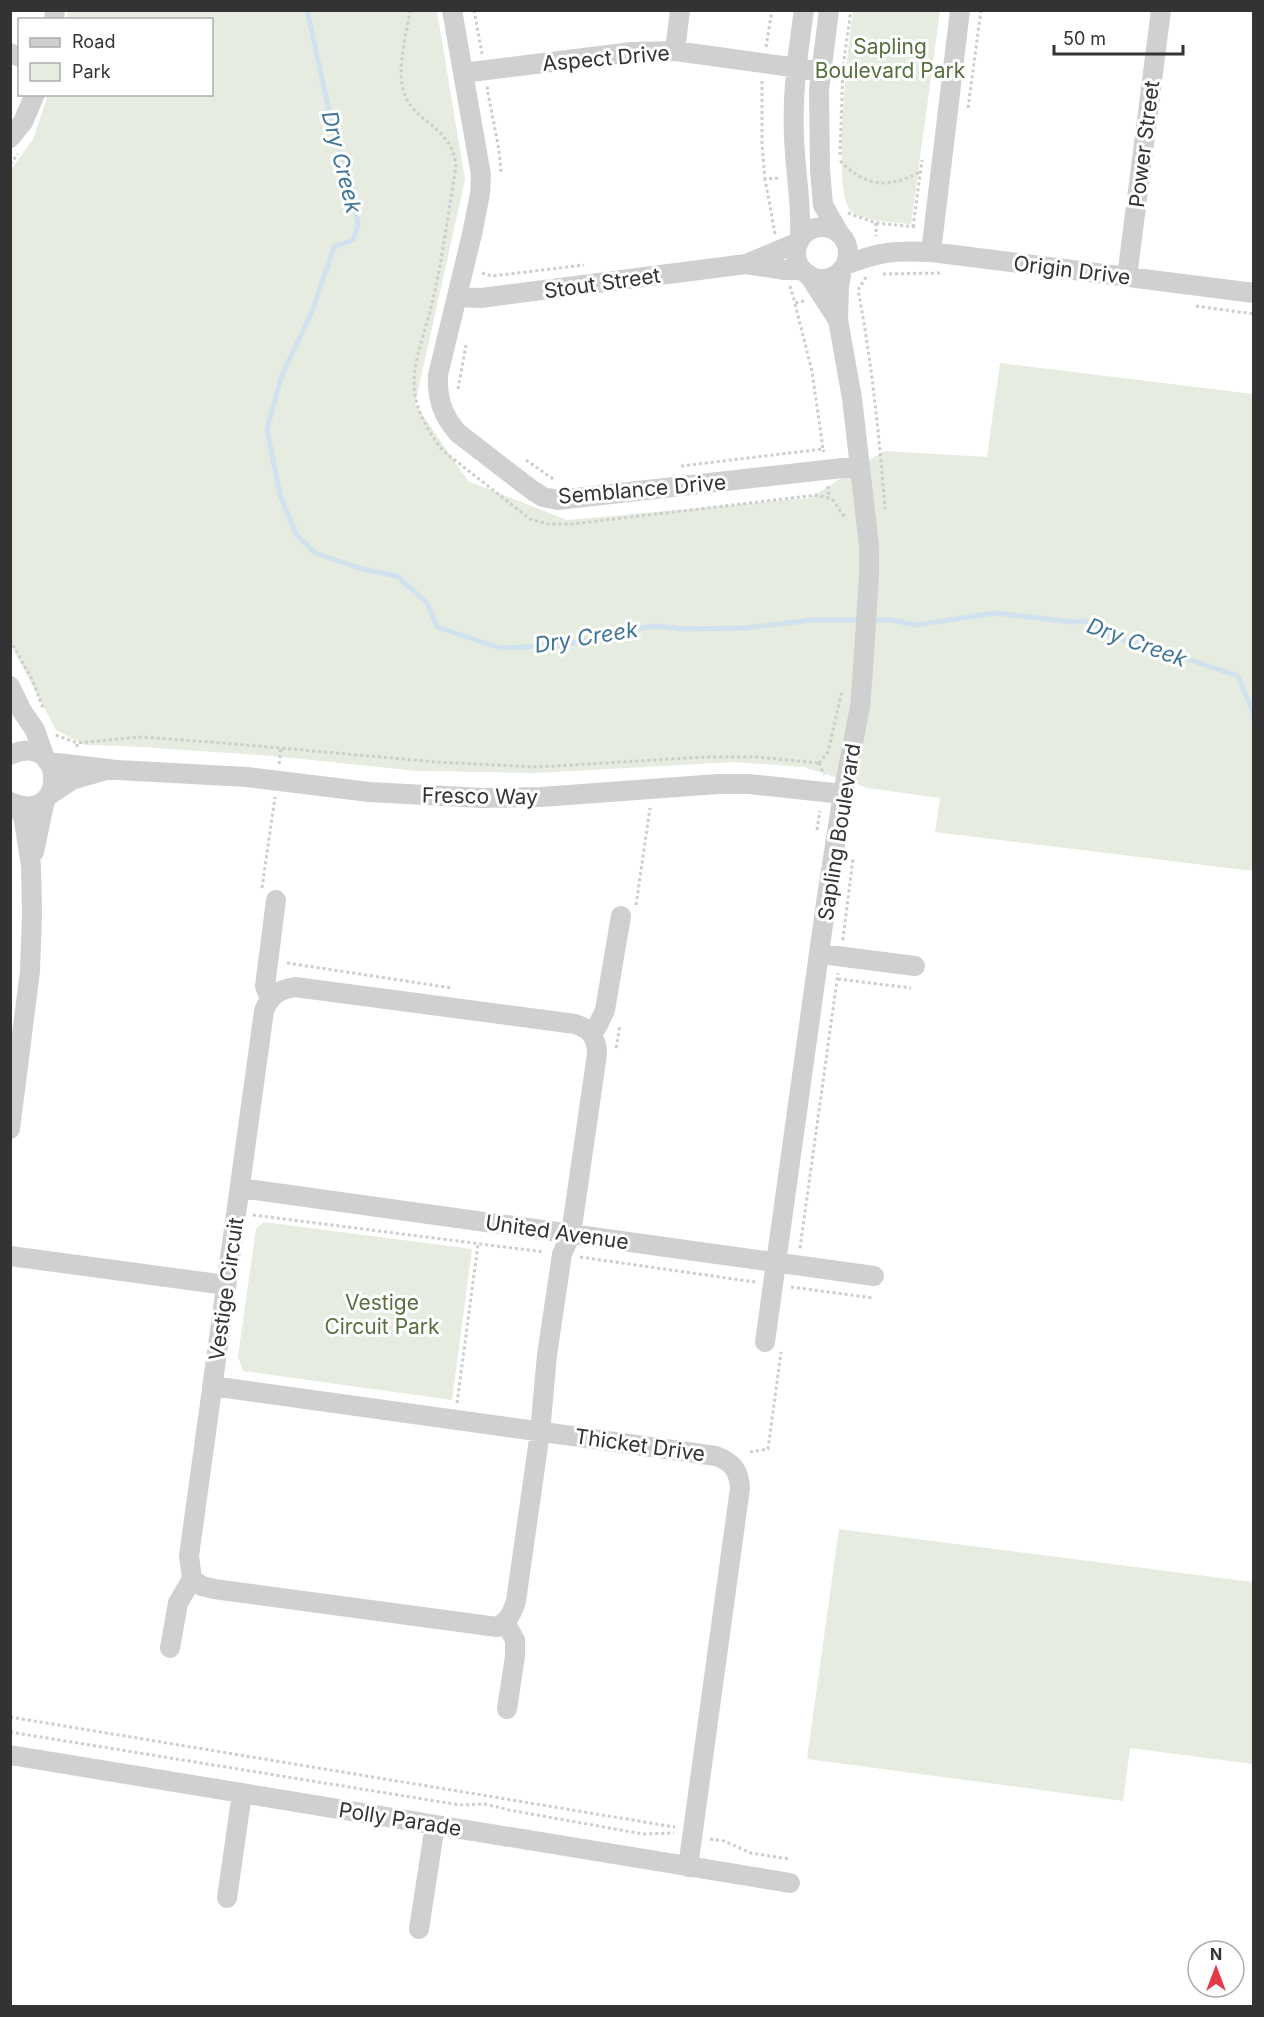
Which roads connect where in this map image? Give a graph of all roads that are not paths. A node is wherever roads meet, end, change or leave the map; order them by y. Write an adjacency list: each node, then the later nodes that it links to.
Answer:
1 (452, 10): 10 (street, Semblance Drive)
2 (680, 10): 7 (street)
3 (804, 10): 8 (street)
4 (829, 10): 9 (street)
5 (960, 10): 16 (street)
6 (1161, 10): 20 (street, Power Street)
7 (675, 51): 8 (street, Aspect Drive); 10 (street, Aspect Drive)
8 (796, 68): 9 (street, Aspect Drive); 14 (street)
9 (820, 71): 13 (street)
10 (463, 73): 22 (street, Semblance Drive)
11 (34, 96): 12 (street)
12 (10, 138)
13 (840, 234): 14 (street); 15 (street, Origin Drive); 18 (street)
14 (799, 240): 17 (street, Stout Street); 19 (street)
15 (890, 252): 16 (street, Origin Drive); 18 (street, Origin Drive)
16 (931, 252): 20 (street, Origin Drive)
17 (746, 264): 19 (street, Stout Street); 22 (street, Stout Street)
18 (843, 267): 19 (street); 23 (street, Sapling Boulevard)
19 (805, 272): 23 (street, Sapling Boulevard)
20 (1127, 277): 21 (street, Origin Drive)
21 (1254, 293)
22 (457, 297): 24 (street, Semblance Drive)
23 (838, 321): 24 (street, Sapling Boulevard)
24 (860, 466): 30 (street, Sapling Boulevard)
25 (10, 686): 26 (street)
26 (22, 711): 27 (street); 28 (street)
27 (11, 755): 28 (street, Fresco Way)
28 (47, 760): 29 (street, Fresco Way); 31 (street)
29 (117, 770): 30 (street, Fresco Way); 31 (street, Fresco Way)
30 (843, 794): 36 (street, Sapling Boulevard)
31 (48, 797): 32 (street); 33 (street)
32 (10, 803): 33 (street)
33 (32, 866): 40 (street)
34 (276, 900): 38 (street, Vestige Circuit)
35 (621, 916): 39 (street)
36 (820, 954): 37 (street); 44 (street, Sapling Boulevard)
37 (915, 966)
38 (270, 999): 39 (street); 41 (street, Vestige Circuit)
39 (591, 1032): 42 (street)
40 (10, 1129)
41 (240, 1188): 42 (street, United Avenue); 46 (street, Vestige Circuit)
42 (571, 1234): 44 (street, United Avenue); 49 (street)
43 (10, 1256): 46 (street)
44 (777, 1262): 45 (street, United Avenue); 47 (street, Sapling Boulevard)
45 (874, 1276)
46 (226, 1285): 48 (street, Vestige Circuit)
47 (774, 1343)
48 (212, 1386): 49 (street, Thicket Drive); 50 (street, Vestige Circuit)
49 (540, 1431): 51 (street); 57 (street, Thicket Drive)
50 (192, 1579): 51 (street); 52 (street)
51 (505, 1622): 53 (street)
52 (170, 1648)
53 (507, 1709)
54 (10, 1755): 55 (street, Polly Parade)
55 (242, 1793): 56 (street, Polly Parade); 59 (street)
56 (435, 1825): 57 (street, Polly Parade); 60 (street)
57 (688, 1867): 58 (street, Polly Parade)
58 (790, 1882)
59 (227, 1898)
60 (419, 1929)

